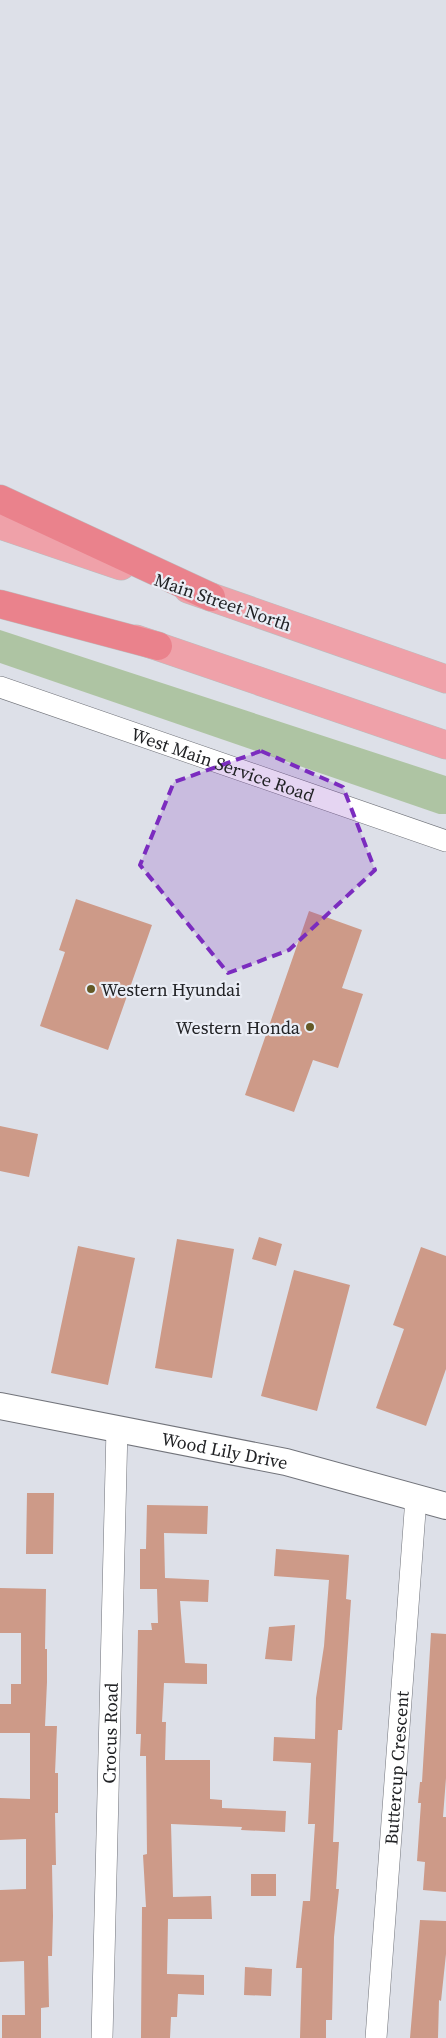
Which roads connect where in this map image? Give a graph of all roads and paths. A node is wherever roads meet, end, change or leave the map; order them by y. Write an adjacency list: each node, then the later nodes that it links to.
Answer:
1 (0, 499): 4 (highway)
2 (0, 525): 4 (main road, Main Street North)
3 (0, 592): 6 (main road)
4 (211, 597): 7 (main road, Main Street North)
5 (0, 604): 6 (highway)
6 (158, 646): 9 (main road)
7 (446, 679)
8 (0, 686): 10 (street, West Main Service Road)
9 (446, 745)
10 (446, 841)
11 (0, 1406): 12 (street, Wood Lily Drive)
12 (117, 1428): 13 (street, Wood Lily Drive); 15 (street, Crocus Road)
13 (416, 1498): 14 (street, Wood Lily Drive); 16 (street, Buttercup Crescent)
14 (446, 1506)
15 (102, 2038)
16 (376, 2038)

